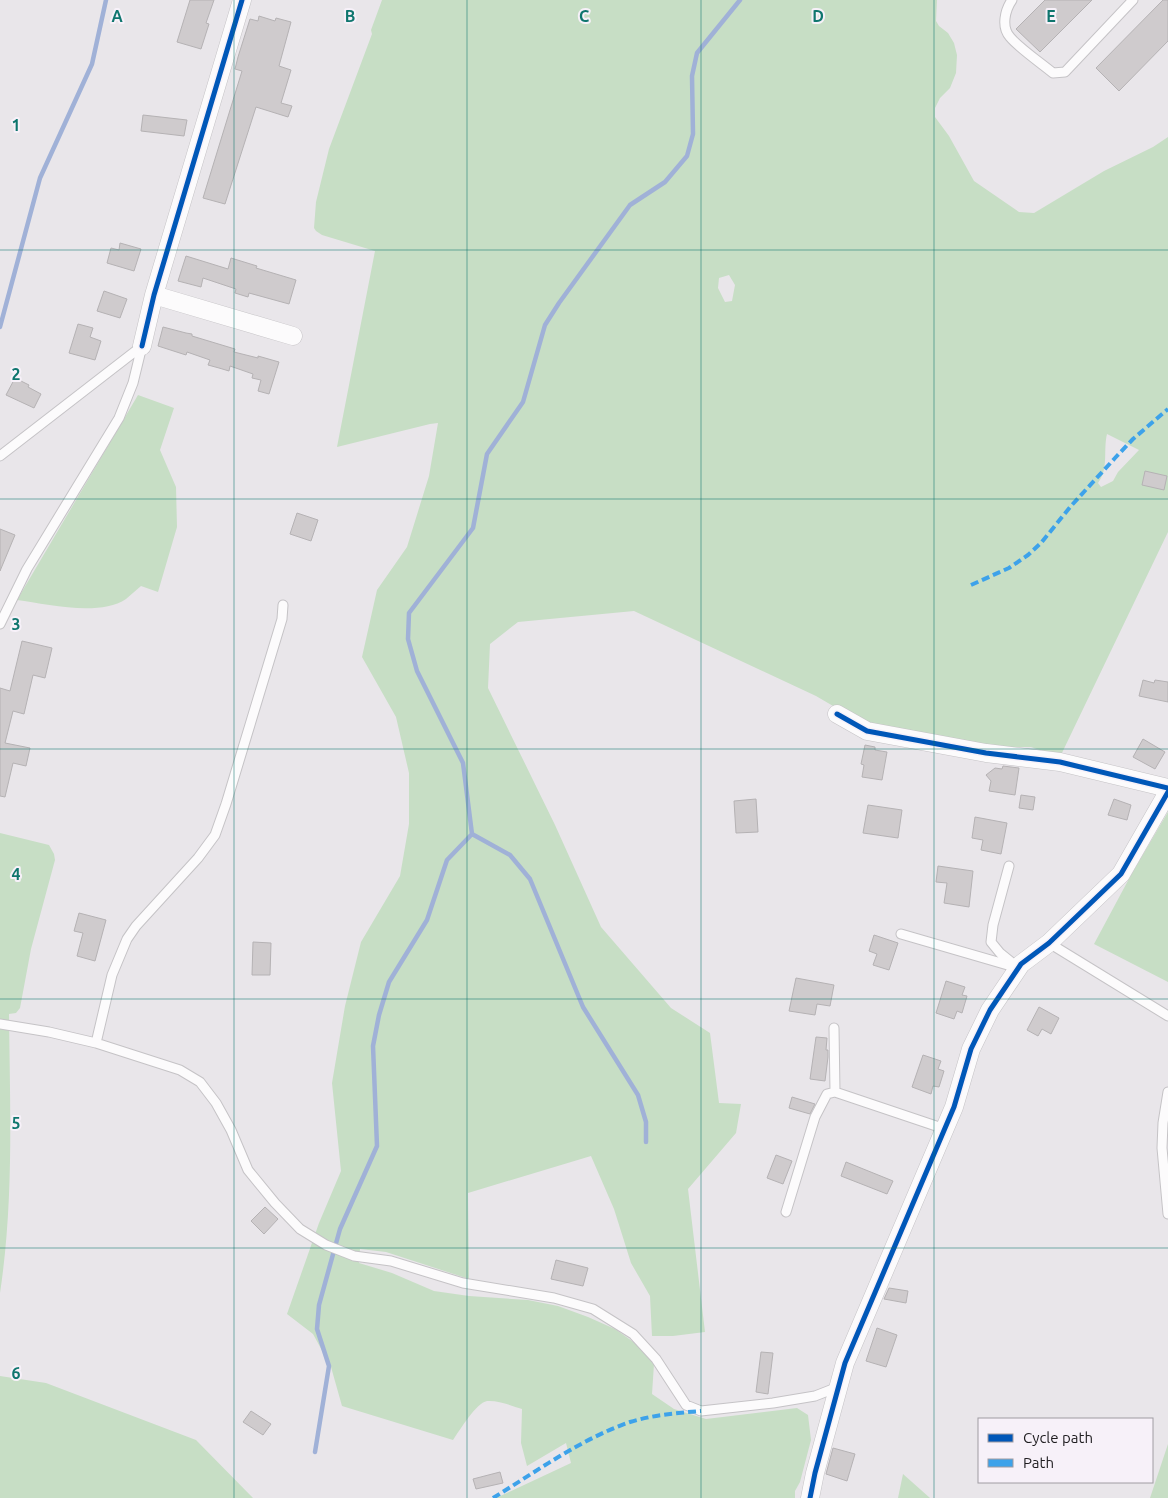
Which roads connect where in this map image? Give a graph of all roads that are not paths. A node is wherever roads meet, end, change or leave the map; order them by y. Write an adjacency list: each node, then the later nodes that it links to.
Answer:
1 (242, 0): 4 (street)
2 (1012, 0): 3 (lane)
3 (1134, 0)
4 (154, 295): 5 (street); 6 (street)
5 (293, 336)
6 (142, 346): 7 (lane); 9 (lane)
7 (0, 456)
8 (283, 605): 19 (lane)
9 (0, 624)
10 (837, 714): 11 (street)
11 (1168, 790): 14 (street)
12 (1009, 866): 15 (lane)
13 (901, 934): 15 (lane)
14 (1049, 943): 15 (street); 16 (lane)
15 (1018, 968): 22 (street)
16 (1168, 1016)
17 (0, 1024): 19 (lane)
18 (834, 1028): 20 (lane)
19 (96, 1043): 25 (lane)
20 (835, 1092): 22 (lane); 23 (lane)
21 (1168, 1092): 24 (lane)
22 (945, 1129): 25 (street)
23 (786, 1212)
24 (1168, 1214)
25 (839, 1386): 26 (street)
26 (810, 1498)

